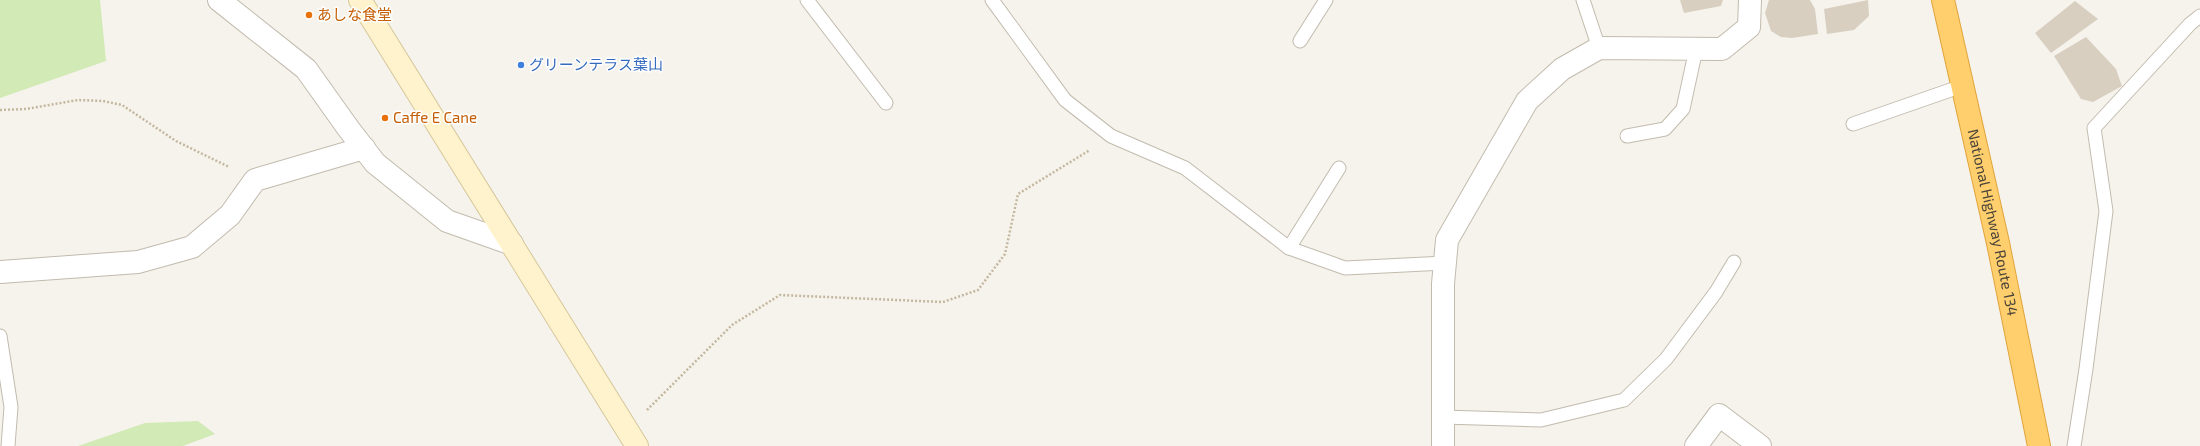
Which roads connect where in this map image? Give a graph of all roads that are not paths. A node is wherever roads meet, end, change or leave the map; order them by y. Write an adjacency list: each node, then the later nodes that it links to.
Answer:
1 (219, 0): 17 (street)
2 (807, 0): 14 (lane)
3 (992, 0): 20 (lane)
4 (1326, 0): 10 (lane)
5 (1583, 0): 11 (lane)
6 (1750, 0): 12 (street)
7 (1943, 0): 13 (highway, National Highway Route 134)
8 (366, 3): 19 (street)
9 (2200, 16): 32 (lane)
10 (1300, 41)
11 (1599, 48): 12 (street); 22 (street)
12 (1696, 49): 16 (lane)
13 (1962, 86): 15 (lane); 31 (highway, National Highway Route 134)
14 (886, 103)
15 (1853, 124)
16 (1627, 136)
17 (364, 148): 19 (street); 23 (street)
18 (1339, 168): 20 (lane)
19 (512, 244): 26 (street)
20 (1289, 248): 22 (lane)
21 (1734, 262): 25 (lane)
22 (1445, 263): 25 (street)
23 (0, 272)
24 (0, 336): 27 (lane)
25 (1443, 417): 28 (street)
26 (632, 438)
27 (8, 446)
28 (1443, 446)
29 (1696, 446): 30 (street)
30 (1760, 446)
31 (2039, 446)
32 (2074, 446)

